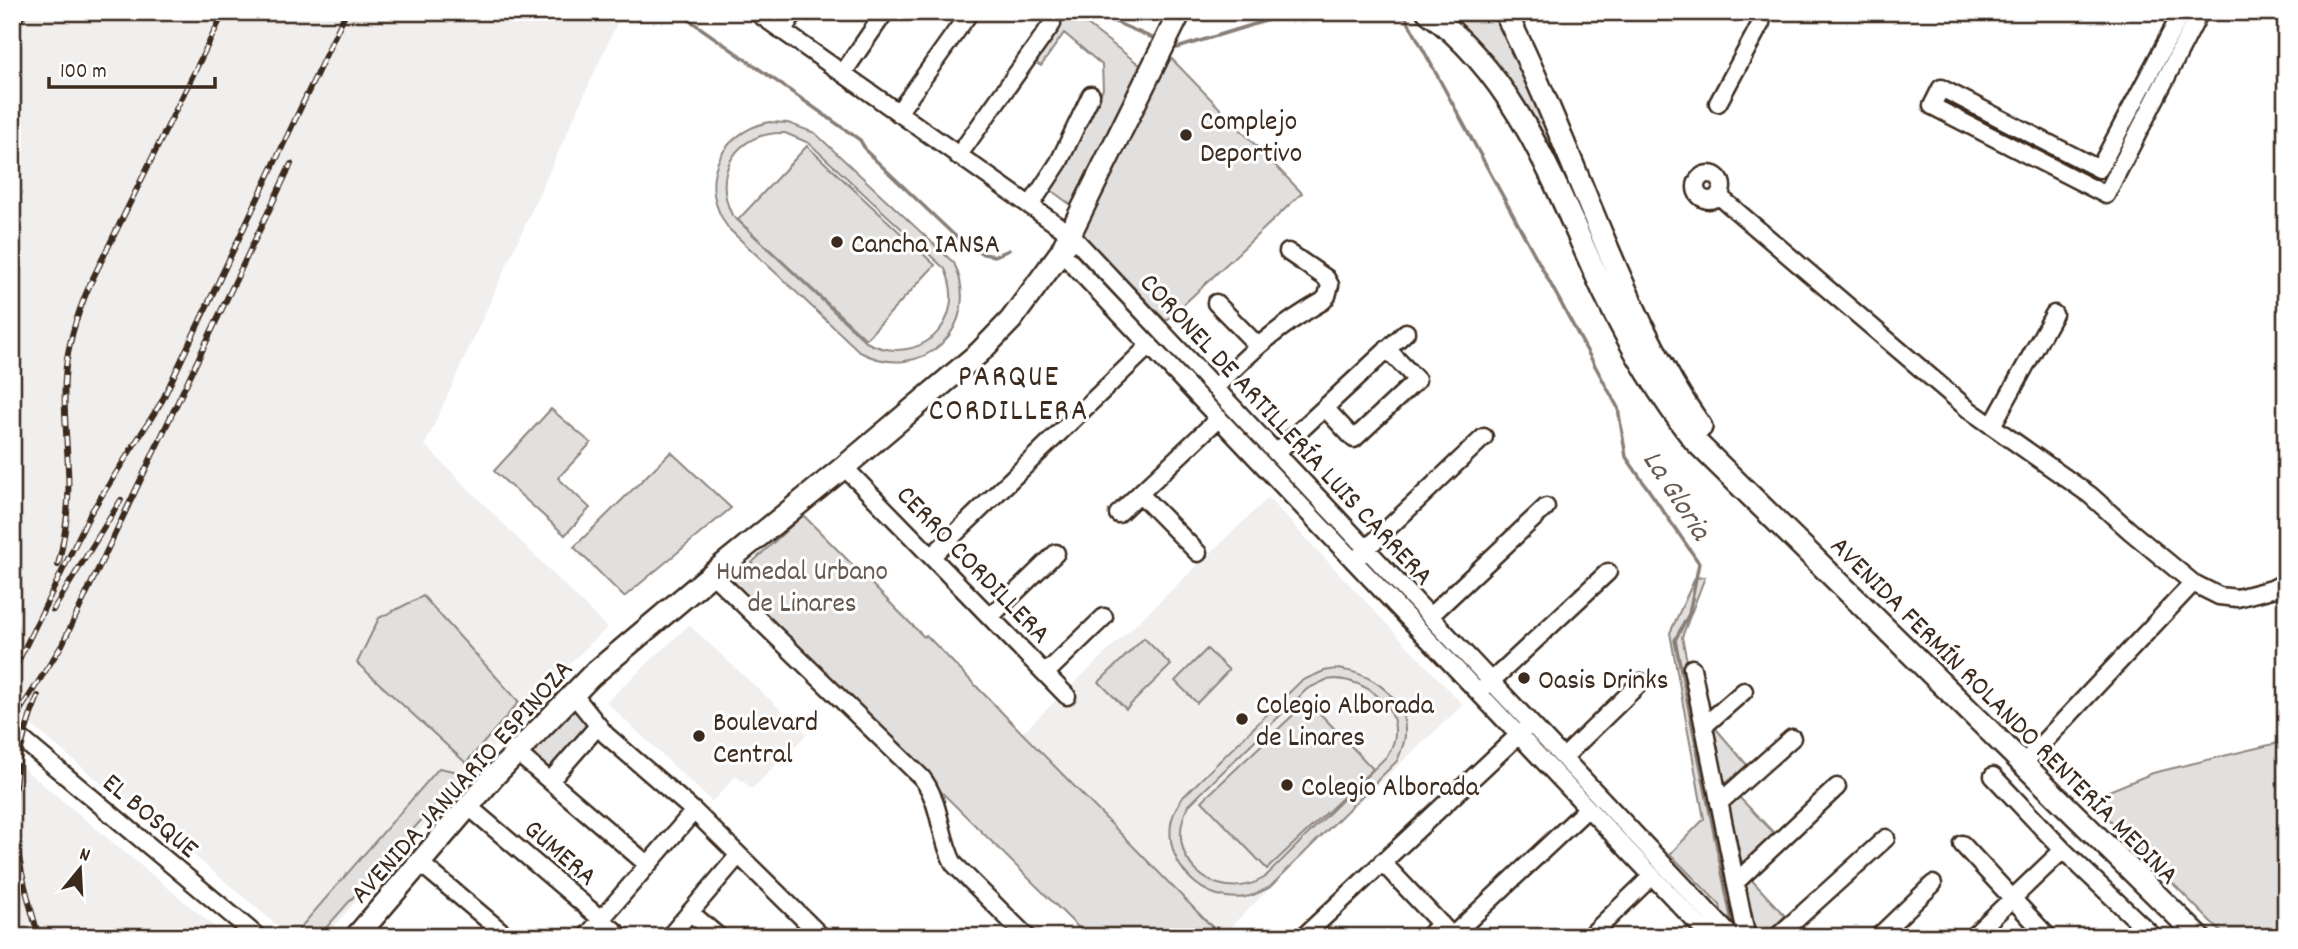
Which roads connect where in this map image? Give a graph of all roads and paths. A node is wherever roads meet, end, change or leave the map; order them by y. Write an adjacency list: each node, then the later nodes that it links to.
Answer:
1 (17, 12): 12 (street)
2 (756, 12): 14 (street, CORONEL DE ARTILLERÍA LUIS CARRERA)
3 (795, 12): 14 (street)
4 (885, 12): 15 (street)
5 (970, 12): 18 (street)
6 (1180, 12): 24 (main road, AVENIDA JANUARIO ESPINOZA)
7 (1428, 12): 46 (main road, AVENIDA FERMÍN ROLANDO RENTERÍA MEDINA)
8 (1505, 12): 46 (main road, AVENIDA FERMÍN ROLANDO RENTERÍA MEDINA)
9 (1763, 12): 17 (street)
10 (2182, 12): 20 (street)
11 (2200, 12): 21 (street)
12 (12, 15)
13 (1052, 24): 19 (street)
14 (782, 31): 15 (street, CORONEL DE ARTILLERÍA LUIS CARRERA)
15 (842, 74): 18 (street, CORONEL DE ARTILLERÍA LUIS CARRERA)
16 (1091, 95): 23 (street)
17 (1718, 103)
18 (898, 113): 19 (street, CORONEL DE ARTILLERÍA LUIS CARRERA)
19 (958, 156): 23 (street, CORONEL DE ARTILLERÍA LUIS CARRERA)
20 (2099, 169): 21 (street); 21 (street)
21 (2115, 177)
22 (1719, 196): 39 (street)
23 (1030, 206): 24 (street, CORONEL DE ARTILLERÍA LUIS CARRERA)
24 (1066, 243): 26 (street, CORONEL DE ARTILLERÍA LUIS CARRERA); 27 (street, CORONEL DE ARTILLERÍA LUIS CARRERA); 42 (main road, AVENIDA JANUARIO ESPINOZA)
25 (1288, 252): 32 (street)
26 (1108, 275): 27 (street); 34 (street, CORONEL DE ARTILLERÍA LUIS CARRERA)
27 (1095, 287): 31 (street, CORONEL DE ARTILLERÍA LUIS CARRERA)
28 (1216, 303): 32 (street)
29 (2054, 314): 39 (street)
30 (1406, 332): 33 (street)
31 (1150, 345): 35 (street, CORONEL DE ARTILLERÍA LUIS CARRERA); 50 (street)
32 (1257, 345): 36 (street)
33 (1387, 349): 37 (street); 37 (street)
34 (1199, 371): 35 (street); 36 (street, CORONEL DE ARTILLERÍA LUIS CARRERA)
35 (1185, 382): 38 (street, CORONEL DE ARTILLERÍA LUIS CARRERA)
36 (1215, 388): 41 (street, CORONEL DE ARTILLERÍA LUIS CARRERA)
37 (1325, 408): 41 (street)
38 (1219, 418): 43 (street); 51 (street, CORONEL DE ARTILLERÍA LUIS CARRERA)
39 (1992, 426): 55 (street)
40 (1484, 437): 47 (street)
41 (1276, 453): 47 (street, CORONEL DE ARTILLERÍA LUIS CARRERA)
42 (844, 467): 50 (street, CERRO CORDILLERA); 53 (main road, AVENIDA JANUARIO ESPINOZA)
43 (1140, 494): 45 (street); 48 (street)
44 (1546, 507): 56 (street)
45 (1118, 514)
46 (1775, 520): 73 (main road, AVENIDA FERMÍN ROLANDO RENTERÍA MEDINA)
47 (1366, 549): 51 (street); 56 (street, CORONEL DE ARTILLERÍA LUIS CARRERA)
48 (1198, 553)
49 (1056, 554): 57 (street)
50 (932, 556): 57 (street, CERRO CORDILLERA)
51 (1354, 561): 62 (street, CORONEL DE ARTILLERÍA LUIS CARRERA)
52 (1608, 572): 62 (street)
53 (712, 573): 64 (main road, AVENIDA JANUARIO ESPINOZA); 103 (street)
54 (2286, 582): 55 (street)
55 (2193, 583): 73 (street)
56 (1430, 616): 62 (street, CORONEL DE ARTILLERÍA LUIS CARRERA)
57 (990, 617): 60 (street, CERRO CORDILLERA)
58 (1104, 617): 60 (street)
59 (1692, 668): 67 (street)
60 (1046, 673): 65 (street, CERRO CORDILLERA)
61 (1641, 682): 72 (street)
62 (1485, 687): 68 (street, CORONEL DE ARTILLERÍA LUIS CARRERA)
63 (1744, 691): 67 (street)
64 (573, 694): 66 (street); 71 (main road, AVENIDA JANUARIO ESPINOZA)
65 (1067, 696)
66 (598, 726): 75 (street); 80 (street)
67 (1704, 726): 77 (street)
68 (1525, 729): 72 (street, CORONEL DE ARTILLERÍA LUIS CARRERA); 79 (street, CORONEL DE ARTILLERÍA LUIS CARRERA); 86 (street)
69 (12, 731): 95 (street, EL BOSQUE)
70 (1792, 738): 77 (street)
71 (516, 752): 75 (street); 78 (main road, AVENIDA JANUARIO ESPINOZA)
72 (1563, 758): 109 (street, CORONEL DE ARTILLERÍA LUIS CARRERA)
73 (2023, 764): 116 (main road, AVENIDA FERMÍN ROLANDO RENTERÍA MEDINA)
74 (1993, 776): 83 (street)
75 (550, 781): 87 (street)
76 (1837, 787): 89 (street)
77 (1720, 803): 89 (street)
78 (468, 806): 85 (main road, AVENIDA JANUARIO ESPINOZA); 93 (street, GUMERA)
79 (1588, 808): 88 (street, CORONEL DE ARTILLERÍA LUIS CARRERA); 106 (street)
80 (694, 811): 84 (street); 87 (street)
81 (1886, 838): 111 (street)
82 (1962, 845): 91 (street)
83 (2063, 850): 91 (street); 115 (street)
84 (738, 856): 92 (street); 102 (street)
85 (419, 862): 96 (main road, AVENIDA JANUARIO ESPINOZA); 97 (street)
86 (1382, 862): 94 (street); 104 (street)
87 (648, 865): 93 (street)
88 (1652, 876): 107 (street); 108 (street, CORONEL DE ARTILLERÍA LUIS CARRERA)
89 (1736, 881): 110 (street)
90 (1933, 884): 112 (street)
91 (2012, 898): 113 (street); 114 (street)
92 (690, 912): 100 (street); 101 (street)
93 (601, 919): 98 (street); 99 (street, GUMERA)
94 (1441, 924): 105 (street); 106 (street)
95 (258, 937)
96 (356, 937)
97 (508, 937)
98 (586, 937)
99 (622, 937)
100 (669, 937)
101 (719, 937)
102 (822, 937)
103 (1027, 937)
104 (1303, 937)
105 (1427, 937)
106 (1453, 937)
107 (1589, 937)
108 (1710, 937)
109 (1732, 937)
110 (1744, 937)
111 (1777, 937)
112 (1878, 937)
113 (1972, 937)
114 (2048, 937)
115 (2154, 937)
116 (2199, 937)

